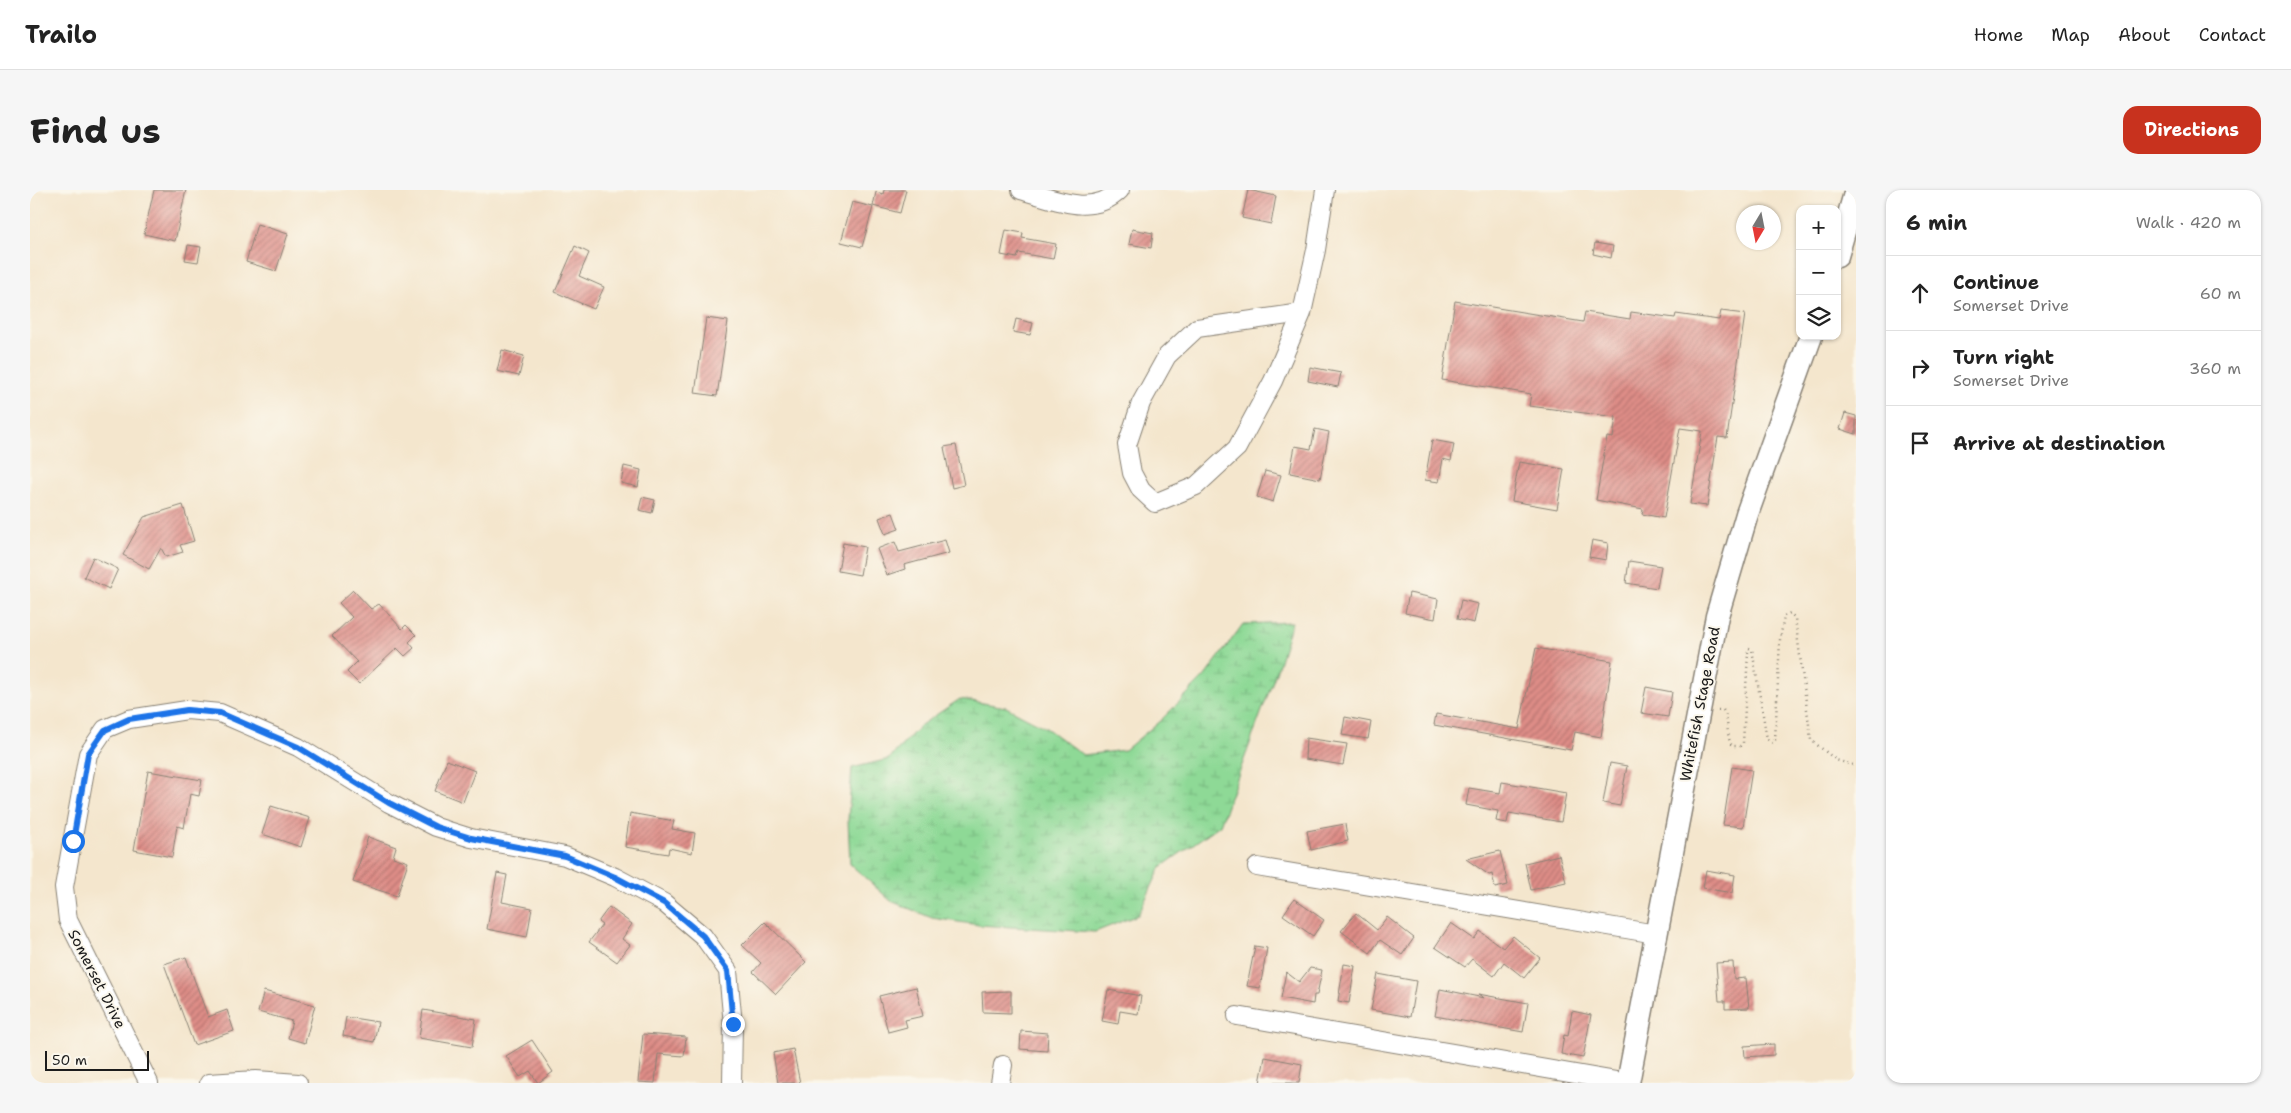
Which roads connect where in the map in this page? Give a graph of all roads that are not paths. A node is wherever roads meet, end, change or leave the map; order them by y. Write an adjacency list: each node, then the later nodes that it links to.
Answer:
1 (1021, 190): 2 (street)
2 (1120, 190)
3 (1325, 190): 6 (street)
4 (1856, 190): 5 (main road)
5 (1839, 250)
6 (1302, 312): 6 (street)
7 (1809, 340): 9 (main road, Whitefish Stage Road)
8 (1257, 867): 9 (street)
9 (1656, 934): 17 (main road, Whitefish Stage Road)
10 (1238, 1016): 17 (street)
11 (1003, 1065): 16 (street)
12 (149, 1083): 15 (street, Somerset Drive)
13 (209, 1083): 14 (street)
14 (298, 1083)
15 (732, 1083)
16 (1000, 1083)
17 (1628, 1083)

